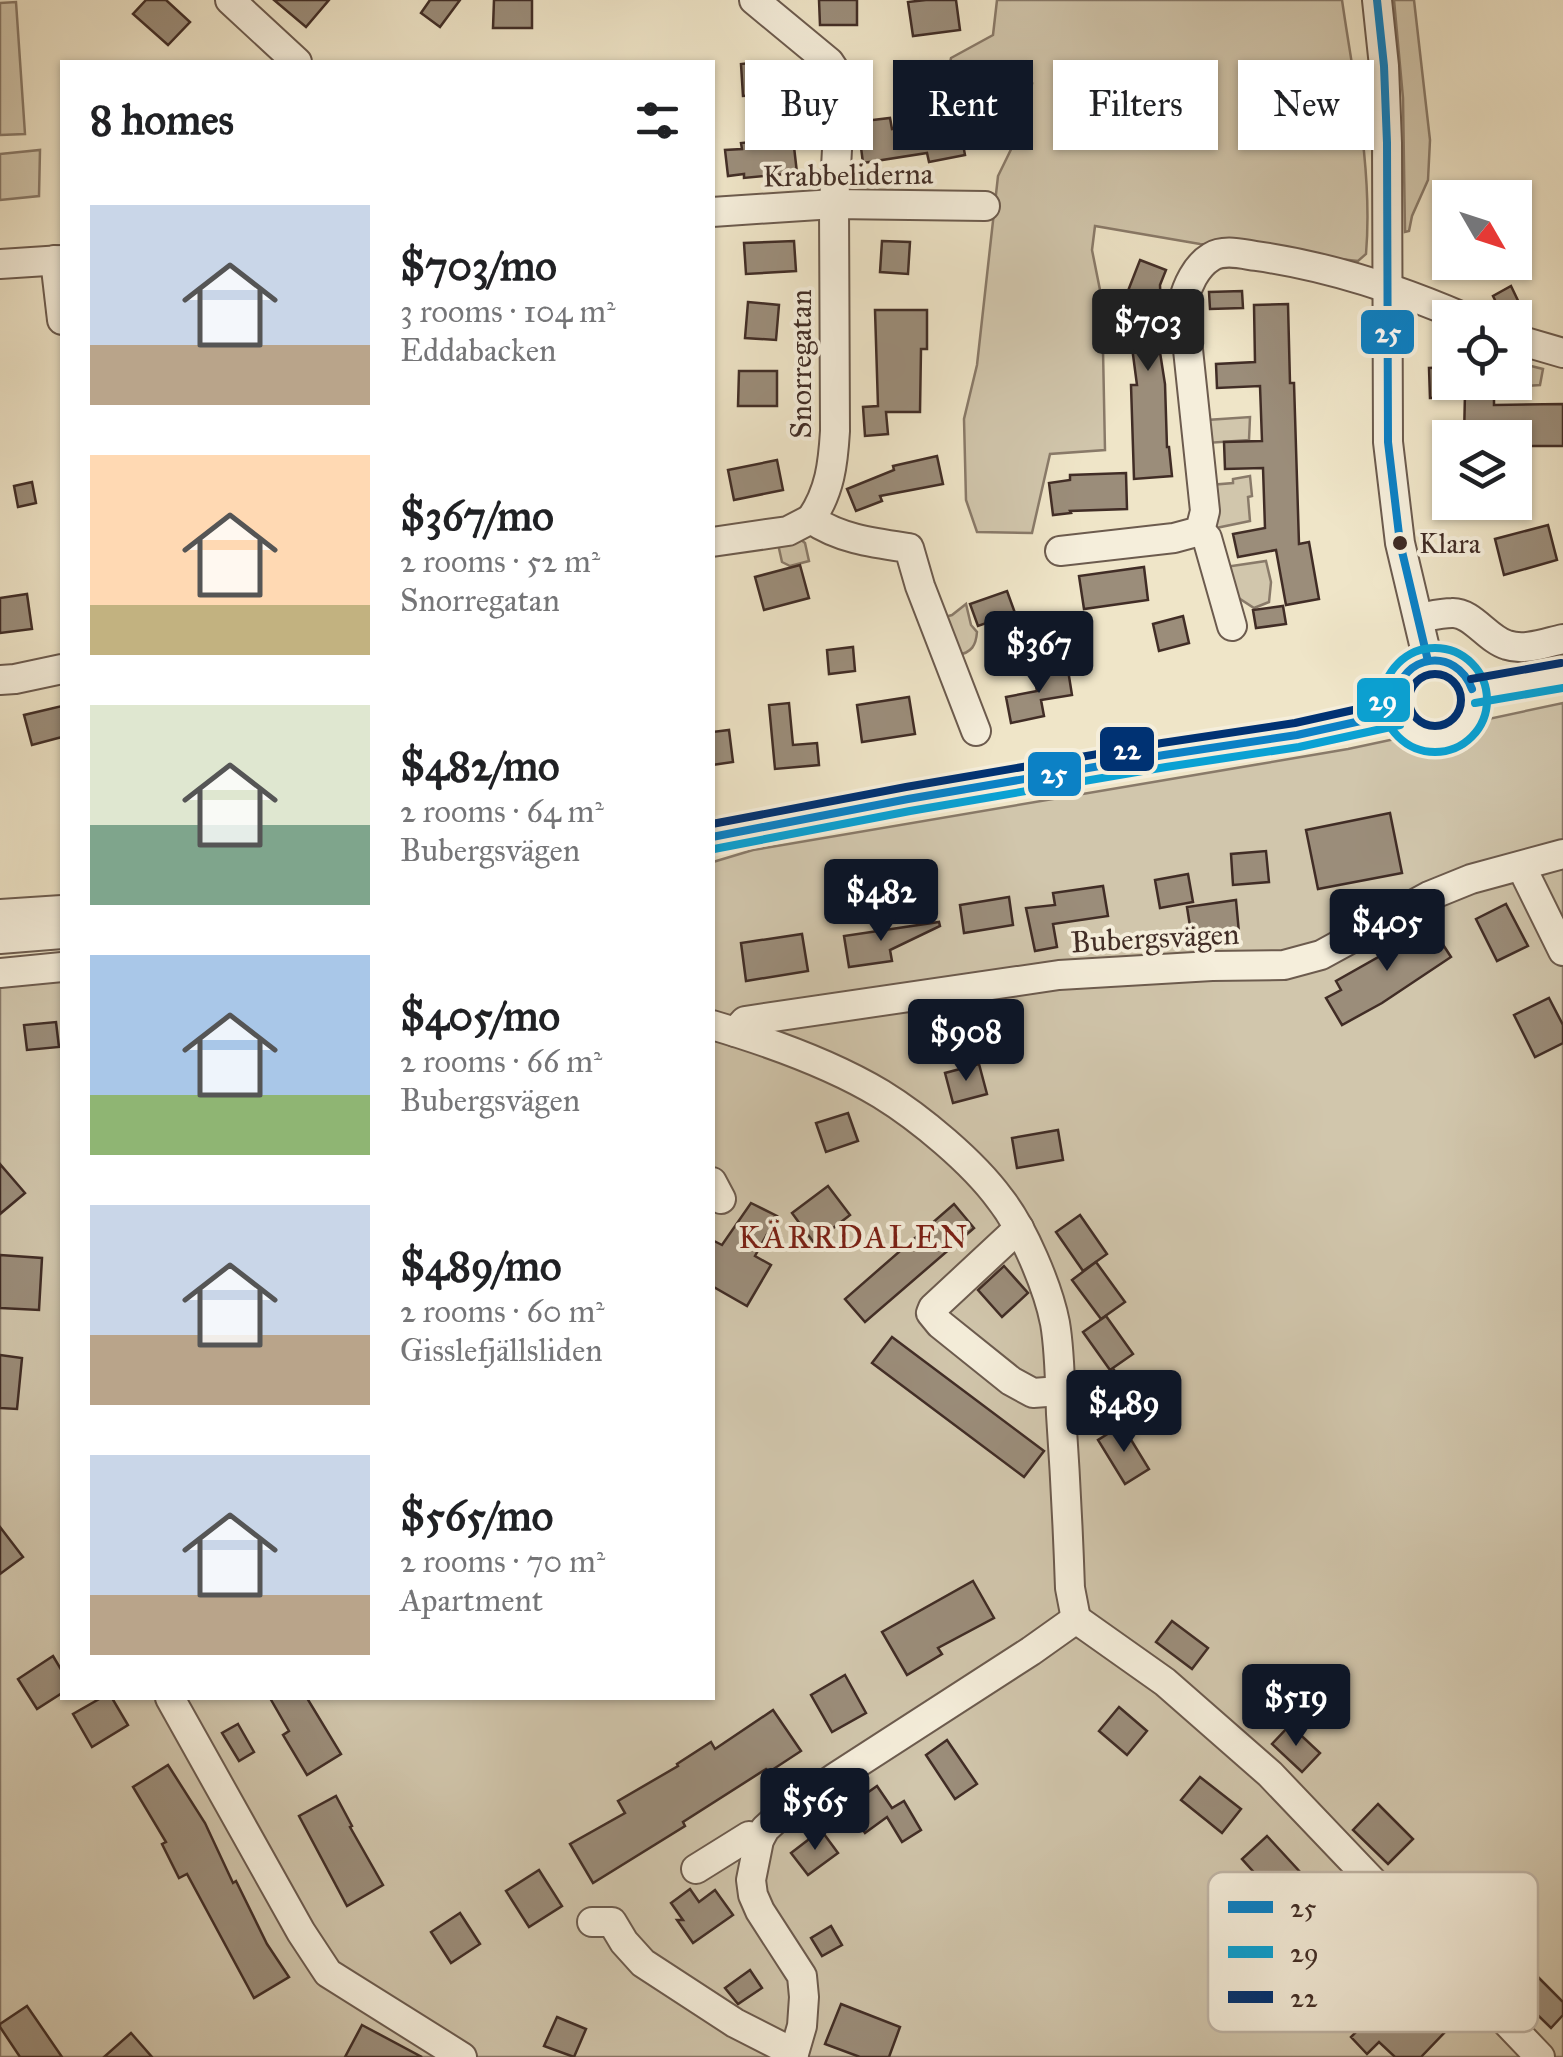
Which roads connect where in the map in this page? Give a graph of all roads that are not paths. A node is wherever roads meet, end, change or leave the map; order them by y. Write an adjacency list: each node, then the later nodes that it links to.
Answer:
1 (230, 0): 4 (street)
2 (754, 0): 5 (street, Snorregatan)
3 (1377, 0): 10 (street)
4 (295, 60)
5 (834, 204): 6 (street, Krabbeliderna); 7 (street, Krabbeliderna); 14 (street, Snorregatan)
6 (985, 206)
7 (715, 212)
8 (59, 260): 9 (street)
9 (0, 264)
10 (1386, 287): 11 (street); 15 (street); 18 (street)
11 (1432, 305)
12 (1532, 344): 13 (street)
13 (1563, 353)
14 (810, 519): 16 (street); 27 (street)
15 (1200, 531): 17 (street); 19 (street)
16 (715, 542)
17 (1060, 551)
18 (1420, 618): 20 (street); 21 (street)
19 (1232, 626)
20 (1563, 639)
21 (1428, 661): 25 (street); 26 (street)
22 (60, 668): 24 (street)
23 (1563, 675): 25 (street)
24 (0, 680)
25 (1473, 691): 26 (street)
26 (1398, 714): 28 (street)
27 (976, 732)
28 (715, 836)
29 (1563, 854): 30 (street, Bubergsvägen)
30 (1522, 866): 35 (street); 38 (street, Bubergsvägen)
31 (60, 910): 32 (street)
32 (0, 914)
33 (60, 934): 34 (street)
34 (0, 939)
35 (1563, 951)
36 (60, 967): 37 (street)
37 (0, 973)
38 (724, 1028): 39 (street)
39 (1018, 1228): 40 (street); 40 (street)
40 (1060, 1391): 41 (street)
41 (1076, 1619): 43 (street); 45 (street)
42 (171, 1700): 49 (street)
43 (759, 1840): 44 (street); 48 (street)
44 (696, 1870)
45 (1363, 1872)
46 (592, 1922): 48 (street)
47 (1516, 2032): 50 (street)
48 (793, 2055)
49 (462, 2057)
50 (1540, 2057)

